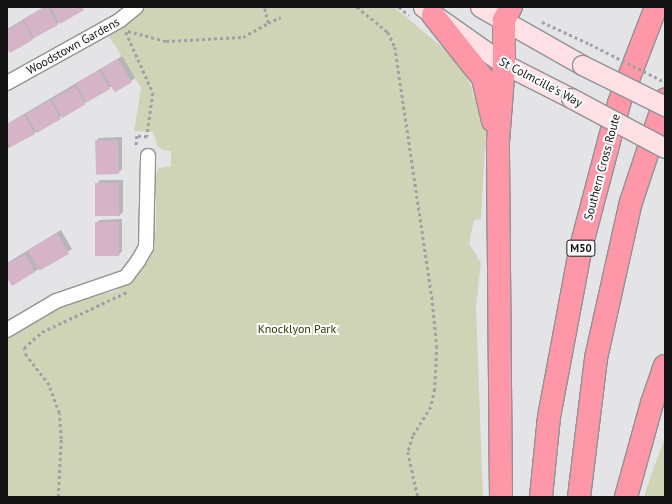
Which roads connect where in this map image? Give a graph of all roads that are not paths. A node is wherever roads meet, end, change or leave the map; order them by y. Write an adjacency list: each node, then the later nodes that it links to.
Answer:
1 (136, 7): 7 (street, Woodstown Gardens)
2 (480, 7): 5 (main road)
3 (656, 7): 16 (highway, Southern Cross Route / M50)
4 (428, 11): 6 (main road, St Colmcille's Way); 10 (highway)
5 (507, 13): 6 (highway); 9 (main road, bridge)
6 (504, 64): 10 (highway); 11 (main road, St Colmcille's Way, bridge)
7 (7, 83)
8 (665, 100): 17 (highway)
9 (665, 106)
10 (498, 142): 15 (highway)
11 (665, 148)
12 (142, 154): 13 (street)
13 (7, 330)
14 (665, 366): 18 (highway)
15 (502, 497)
16 (541, 497)
17 (579, 497)
18 (626, 497)

